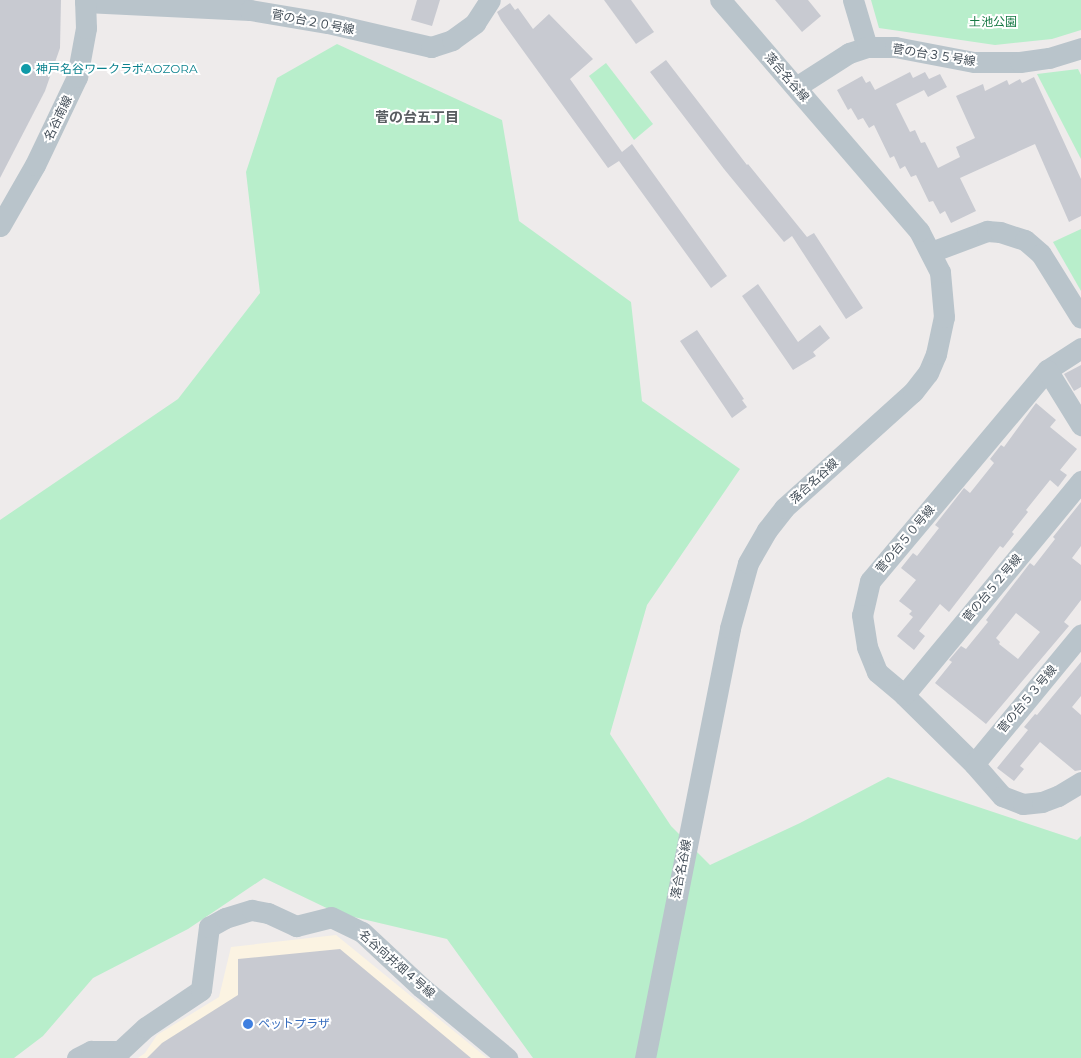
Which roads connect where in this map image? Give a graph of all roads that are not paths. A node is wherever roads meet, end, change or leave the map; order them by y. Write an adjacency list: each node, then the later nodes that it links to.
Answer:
1 (490, 0): 4 (street, 菅の台２０号線)
2 (720, 0): 7 (street, 落合名谷線)
3 (853, 0): 5 (street)
4 (85, 1): 8 (street, 名谷南線)
5 (867, 47): 6 (street, 菅の台３５号線); 7 (street, 菅の台３５号線)
6 (1081, 48)
7 (796, 87): 9 (street, 落合名谷線)
8 (0, 226)
9 (931, 252): 10 (street); 22 (street, 落合名谷線)
10 (1081, 318)
11 (1081, 348): 12 (street, 菅の台５０号線)
12 (1047, 370): 13 (street); 16 (street, 菅の台５０号線)
13 (1081, 425)
14 (1081, 481): 16 (street, 菅の台５２号線)
15 (1081, 634): 17 (street, 菅の台５３号線)
16 (904, 695): 17 (street, 菅の台５０号線)
17 (974, 764): 18 (street, 菅の台５０号線)
18 (1081, 782)
19 (118, 1055): 20 (street); 21 (street, 名谷向井畑４号線)
20 (77, 1058)
21 (508, 1058)
22 (644, 1058)

